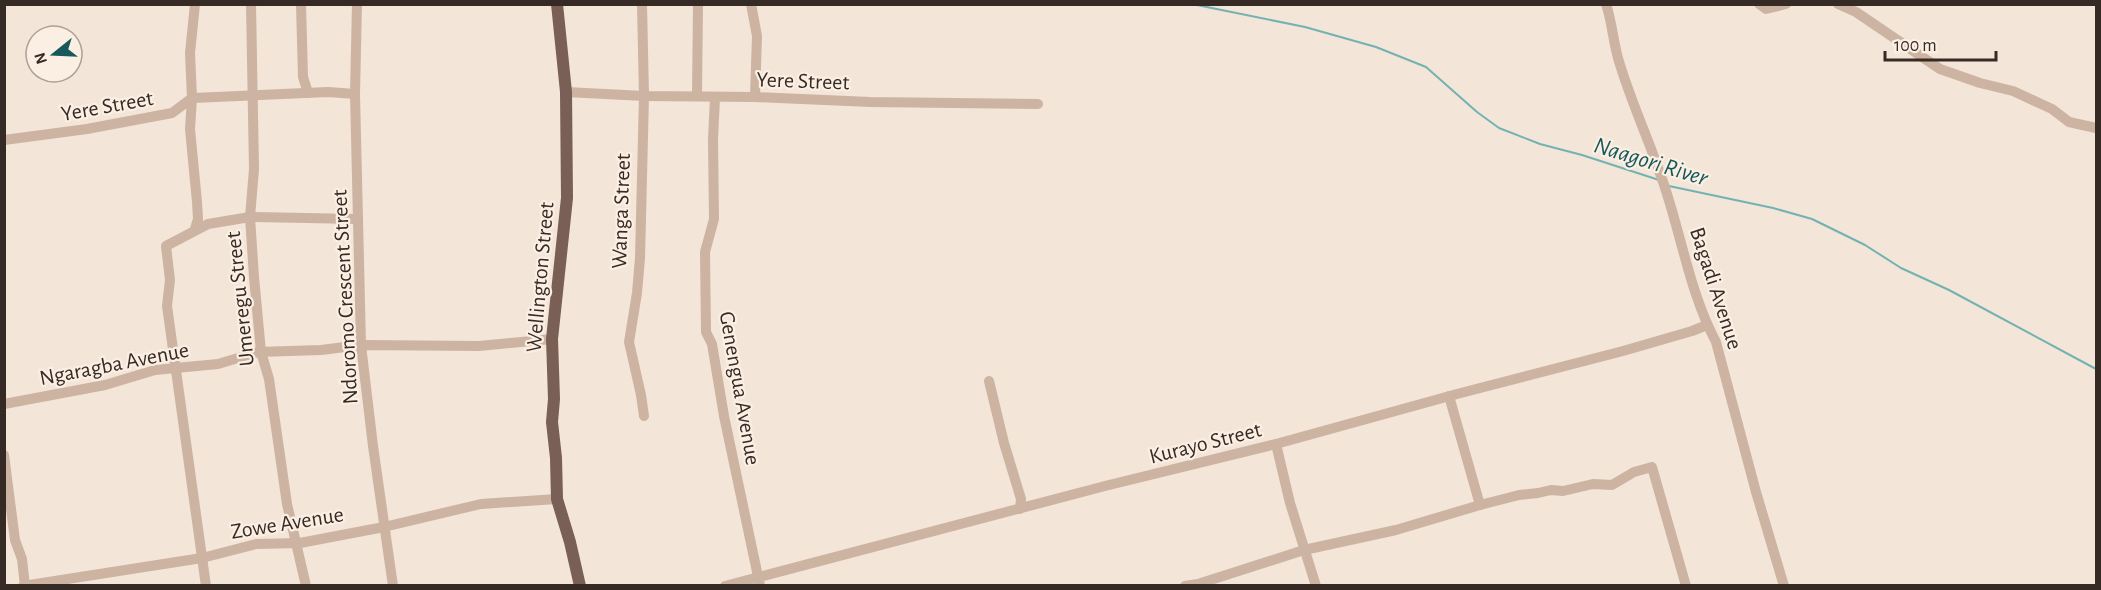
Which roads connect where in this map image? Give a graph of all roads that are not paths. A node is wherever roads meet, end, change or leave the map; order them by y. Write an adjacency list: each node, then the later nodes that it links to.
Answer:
1 (195, 4): 20 (street)
2 (251, 4): 16 (street, Umeregu Street)
3 (301, 4): 14 (street)
4 (357, 4): 15 (street, Ndoromo Crescent Street)
5 (556, 4): 13 (main road, Wellington Street)
6 (642, 4): 17 (street, Wanga Street)
7 (698, 4): 18 (street)
8 (751, 4): 19 (street)
9 (1606, 4): 28 (street, Bagadi Avenue)
10 (1759, 4): 11 (street)
11 (1786, 4)
12 (1838, 4): 23 (street)
13 (566, 92): 17 (street, Yere Street); 29 (main road, Wellington Street)
14 (308, 93): 15 (street); 16 (street)
15 (355, 94): 26 (street, Ndoromo Crescent Street)
16 (253, 96): 20 (street); 25 (street, Umeregu Street)
17 (644, 96): 18 (street, Yere Street); 36 (street, Wanga Street)
18 (697, 96): 21 (street, Yere Street)
19 (755, 97): 21 (street, Yere Street); 22 (street, Yere Street)
20 (192, 98): 24 (street, Yere Street); 27 (street)
21 (715, 98): 47 (street, Genengua Avenue)
22 (1038, 105)
23 (2097, 128)
24 (4, 140)
25 (250, 217): 26 (street); 27 (street); 31 (street, Umeregu Street)
26 (358, 219): 30 (street, Ndoromo Crescent Street)
27 (195, 230): 32 (street)
28 (1707, 325): 34 (street, Kurayo Street); 57 (street, Bagadi Avenue)
29 (552, 339): 30 (street, Ngaragba Avenue); 40 (main road, Wellington Street)
30 (362, 345): 31 (street, Ngaragba Avenue); 43 (street, Ndoromo Crescent Street)
31 (261, 352): 32 (street, Ngaragba Avenue); 44 (street, Umeregu Street)
32 (176, 369): 35 (street, Ngaragba Avenue); 46 (street)
33 (989, 381): 42 (street)
34 (1449, 396): 37 (street, Kurayo Street); 41 (street)
35 (4, 404)
36 (644, 416)
37 (1276, 444): 42 (street, Kurayo Street); 45 (street)
38 (4, 455): 39 (street)
39 (7, 488): 48 (street)
40 (557, 499): 43 (street, Zowe Avenue); 52 (main road, Wellington Street)
41 (1480, 505): 45 (street); 56 (street)
42 (1020, 509): 47 (street, Kurayo Street)
43 (384, 527): 44 (street, Zowe Avenue); 51 (street, Ndoromo Crescent Street)
44 (297, 543): 46 (street, Zowe Avenue); 50 (street, Umeregu Street)
45 (1304, 550): 54 (street); 55 (street)
46 (202, 558): 48 (street, Zowe Avenue); 49 (street)
47 (759, 581): 53 (street, Kurayo Street)
48 (24, 585)
49 (206, 585)
50 (306, 585)
51 (393, 585)
52 (580, 585)
53 (725, 585)
54 (1185, 585)
55 (1316, 585)
56 (1686, 585)
57 (1784, 585)

